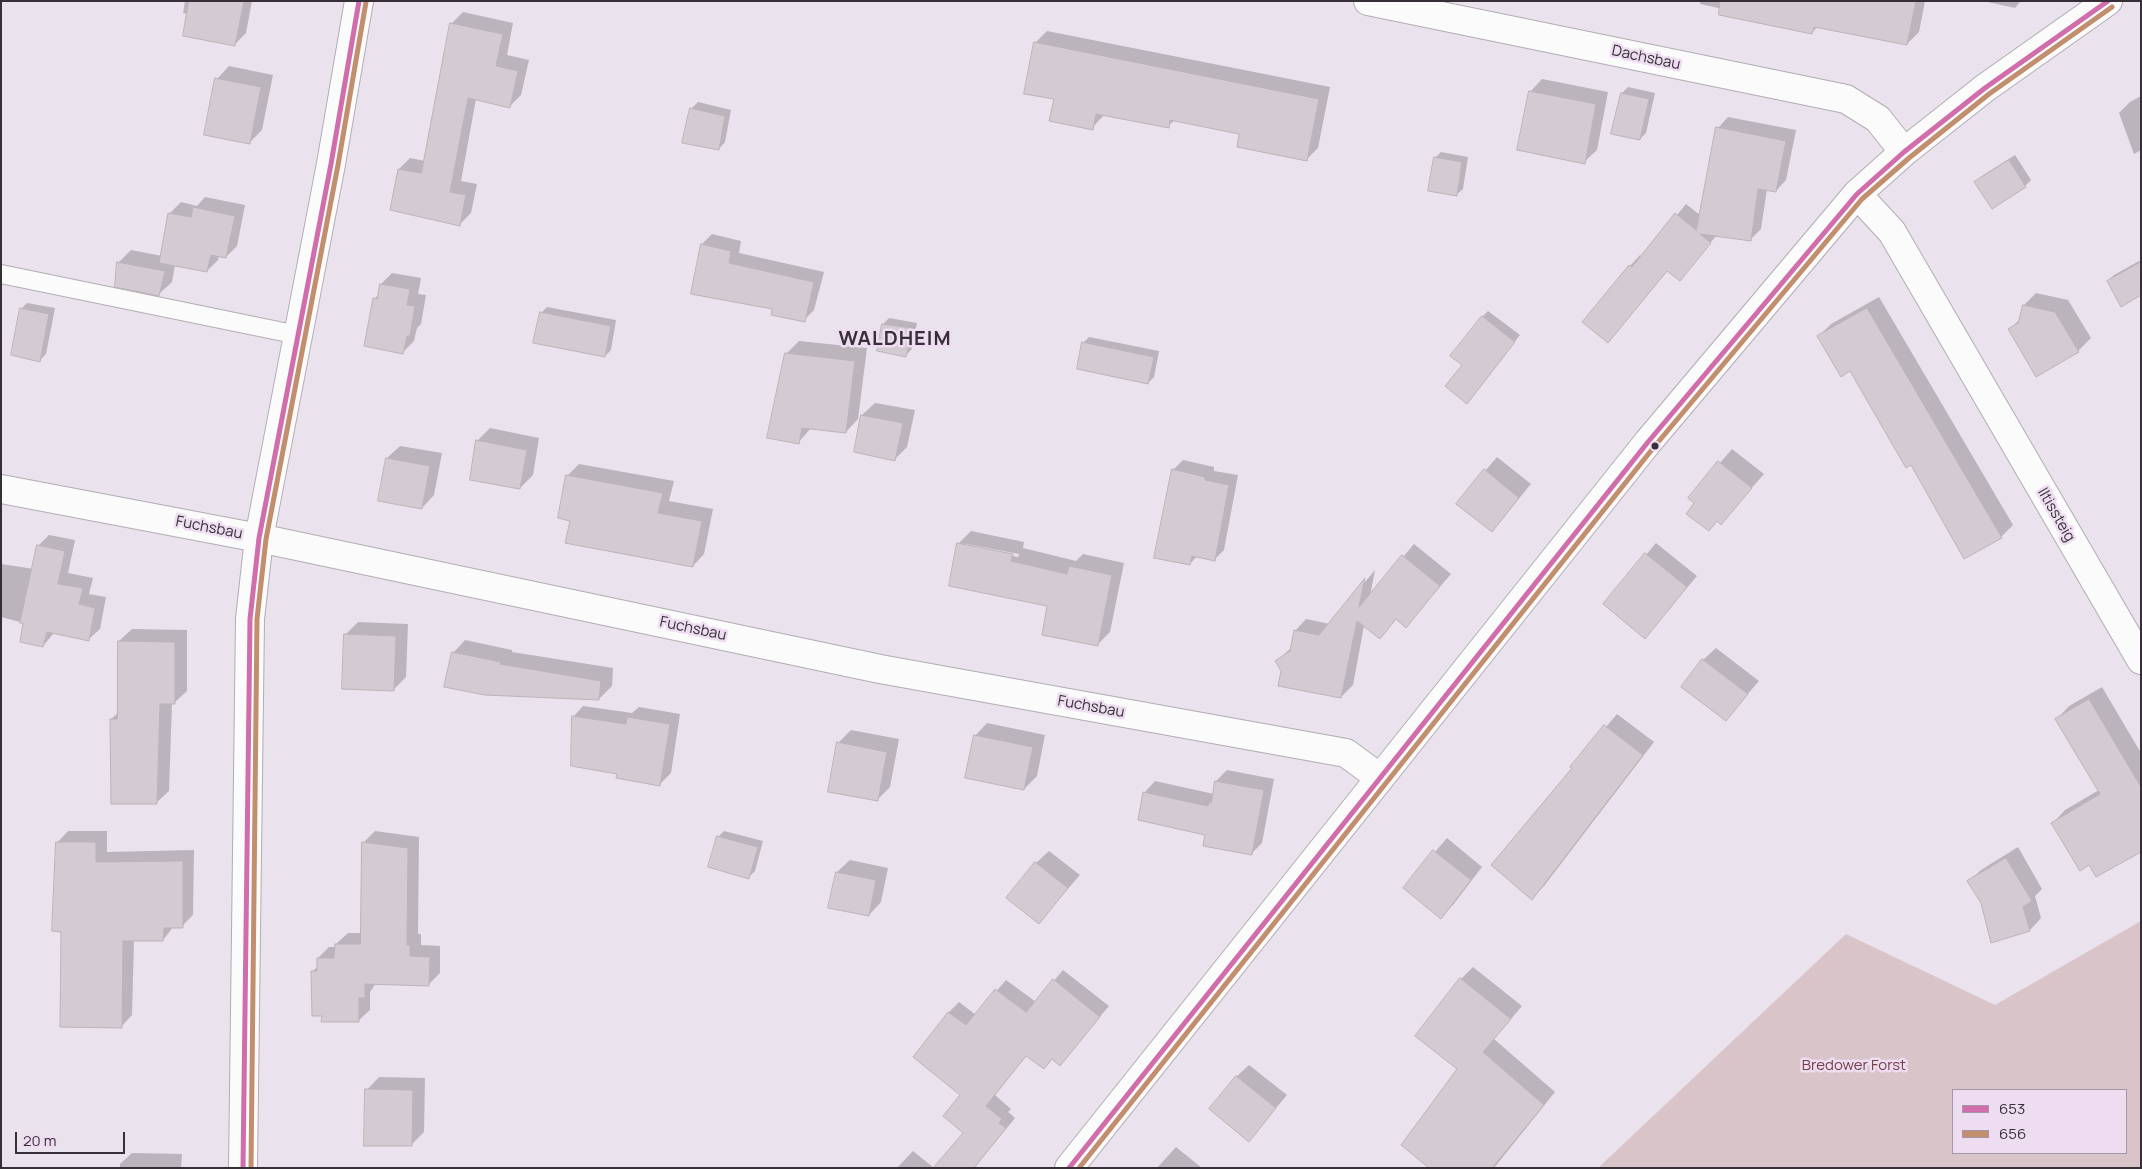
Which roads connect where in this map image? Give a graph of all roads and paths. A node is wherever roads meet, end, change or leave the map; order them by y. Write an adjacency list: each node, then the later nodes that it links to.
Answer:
1 (359, 1): 7 (street)
2 (1368, 1): 4 (street, Dachsbau)
3 (2108, 1): 4 (street)
4 (1904, 152): 5 (street)
5 (1857, 194): 10 (street, Iltissteig); 11 (street)
6 (1, 274): 7 (lane)
7 (298, 335): 9 (street)
8 (1, 489): 9 (street, Fuchsbau)
9 (259, 538): 11 (street, Fuchsbau); 12 (street)
10 (2141, 660)
11 (1380, 778): 13 (street)
12 (243, 1168)
13 (1069, 1168)

